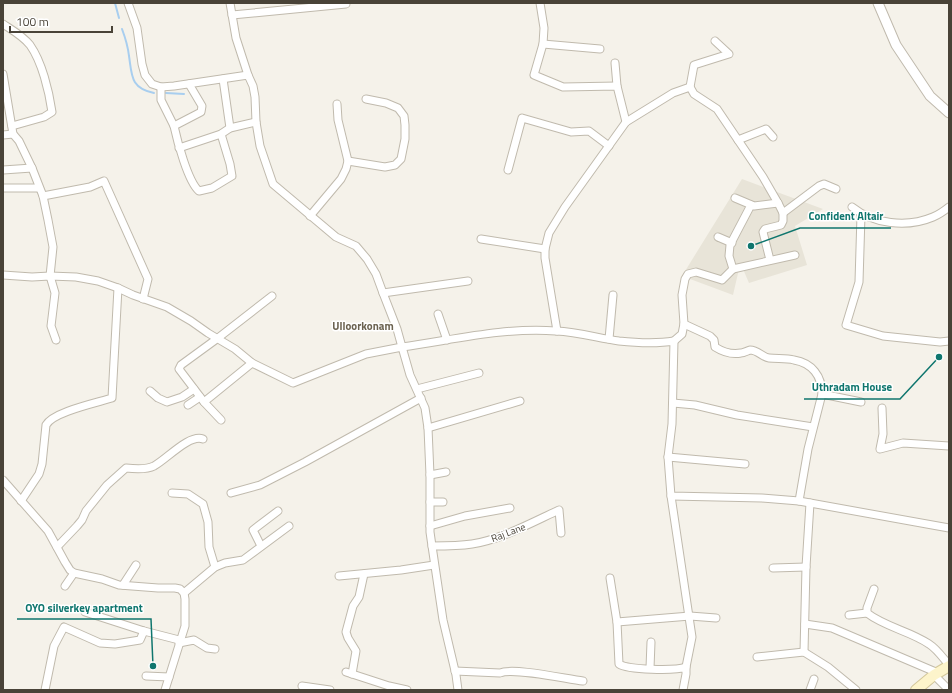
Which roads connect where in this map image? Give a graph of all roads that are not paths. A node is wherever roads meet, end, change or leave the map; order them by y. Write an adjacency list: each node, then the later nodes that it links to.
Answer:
1 (128, 3): 17 (street)
2 (230, 3): 6 (street)
3 (540, 3): 9 (street)
4 (878, 3): 21 (street)
5 (346, 4): 6 (street)
6 (232, 15): 12 (street)
7 (3, 24): 24 (street)
8 (715, 41): 18 (street)
9 (543, 44): 10 (street); 16 (street)
10 (600, 50)
11 (615, 63): 16 (street)
12 (248, 75): 14 (street); 22 (street)
13 (3, 77): 24 (street)
14 (223, 79): 15 (street); 26 (street)
15 (189, 84): 17 (street); 25 (street)
16 (616, 86): 23 (street)
17 (161, 87): 25 (street)
18 (690, 87): 23 (street); 31 (street)
19 (366, 99): 34 (street)
20 (337, 104): 34 (street)
21 (949, 113)
22 (256, 122): 26 (street); 49 (street)
23 (626, 122): 32 (street)
24 (12, 126): 27 (street)
25 (174, 126): 33 (street)
26 (230, 128): 28 (street)
27 (13, 134): 29 (street); 35 (street)
28 (221, 134): 33 (street); 33 (street)
29 (3, 135)
30 (773, 137): 31 (street)
31 (738, 140): 43 (street)
32 (609, 146): 37 (street); 53 (street)
33 (179, 148)
34 (348, 161): 49 (street)
35 (32, 168): 36 (street); 39 (street)
36 (3, 170)
37 (508, 170)
38 (3, 188): 39 (street)
39 (39, 188): 41 (street)
40 (836, 189): 47 (street)
41 (43, 196): 58 (street); 64 (street)
42 (735, 198): 44 (street)
43 (778, 203): 44 (street); 47 (street)
44 (751, 205): 52 (street)
45 (852, 207): 48 (street)
46 (949, 207): 48 (street)
47 (782, 213): 55 (street)
48 (861, 215): 73 (street)
49 (310, 216): 61 (street)
50 (718, 237): 52 (street)
51 (481, 239): 53 (street)
52 (732, 243): 56 (street)
53 (545, 249): 67 (street)
54 (795, 254): 55 (street)
55 (770, 260): 56 (street)
56 (733, 269): 66 (street)
57 (3, 275): 58 (street)
58 (50, 276): 60 (street); 70 (street)
59 (468, 281): 61 (street)
60 (118, 288): 64 (street); 101 (street)
61 (384, 294): 74 (street)
62 (613, 295): 69 (street)
63 (272, 296): 68 (street)
64 (143, 299): 68 (street)
65 (438, 314): 71 (street)
66 (684, 324): 72 (street); 80 (street)
67 (557, 331): 69 (street); 71 (street)
68 (218, 338): 75 (street); 77 (street)
69 (609, 339): 72 (street)
70 (56, 340)
71 (447, 340): 74 (street)
72 (674, 341): 85 (street)
73 (949, 341)
74 (402, 347): 75 (street); 78 (street)
75 (252, 363): 82 (street)
76 (479, 373): 78 (street)
77 (194, 389): 79 (street); 82 (street)
78 (417, 389): 81 (street)
79 (150, 391)
80 (822, 394): 84 (street); 89 (street)
81 (421, 398): 90 (street); 99 (street)
82 (202, 399): 86 (street); 88 (street)
83 (520, 401): 90 (street)
84 (861, 402)
85 (673, 403): 89 (street); 93 (street)
86 (188, 405)
87 (882, 408): 92 (street)
88 (221, 420)
89 (813, 427): 102 (street)
90 (428, 428): 96 (street)
91 (203, 439): 114 (street)
92 (949, 446)
93 (668, 457): 94 (street); 100 (street)
94 (745, 464)
95 (446, 472): 96 (street)
96 (430, 475): 103 (street)
97 (3, 480): 101 (street)
98 (172, 493): 118 (street)
99 (231, 493)
100 (671, 496): 102 (street); 131 (street)
101 (21, 501): 114 (street)
102 (799, 501): 105 (street)
103 (430, 502): 104 (street); 109 (street)
104 (443, 502)
105 (810, 503): 110 (street); 117 (street)
106 (510, 508): 109 (street)
107 (278, 511): 112 (street)
108 (289, 526): 112 (street)
109 (430, 526): 113 (street)
110 (949, 528)
111 (561, 533): 113 (street, Raj Lane)
112 (261, 546): 118 (street)
113 (432, 546): 116 (street)
114 (57, 547): 120 (street)
115 (136, 565): 124 (street)
116 (434, 565): 121 (street); 144 (street)
117 (806, 567): 119 (street); 134 (street)
118 (215, 568): 127 (street)
119 (773, 568)
120 (74, 573): 124 (street); 125 (street)
121 (364, 574): 122 (street); 154 (street)
122 (339, 576)
123 (610, 578): 133 (street)
124 (123, 585): 127 (street)
125 (65, 586)
126 (874, 589): 129 (street)
127 (184, 593): 136 (street)
128 (85, 612): 135 (street)
129 (867, 613): 130 (street); 141 (street)
130 (849, 615)
131 (690, 616): 132 (street); 133 (street); 142 (street)
132 (716, 618)
133 (617, 622): 143 (street)
134 (805, 624): 139 (street); 145 (street)
135 (144, 631): 136 (street); 151 (street)
136 (179, 642): 138 (street); 147 (street)
137 (651, 642): 143 (street)
138 (215, 649)
139 (804, 652): 140 (street); 158 (street)
140 (756, 657)
141 (949, 665): 145 (main road)
142 (686, 667): 143 (street); 156 (street)
143 (650, 668)
144 (455, 672): 149 (street); 155 (street)
145 (936, 674): 159 (main road); 160 (street)
146 (146, 676): 147 (street)
147 (169, 677): 152 (street)
148 (814, 679): 157 (street)
149 (584, 681)
150 (302, 686): 153 (street)
151 (45, 690)
152 (165, 690)
153 (330, 690)
154 (407, 690)
155 (458, 690)
156 (683, 690)
157 (810, 690)
158 (856, 690)
159 (916, 690)
160 (949, 690)

